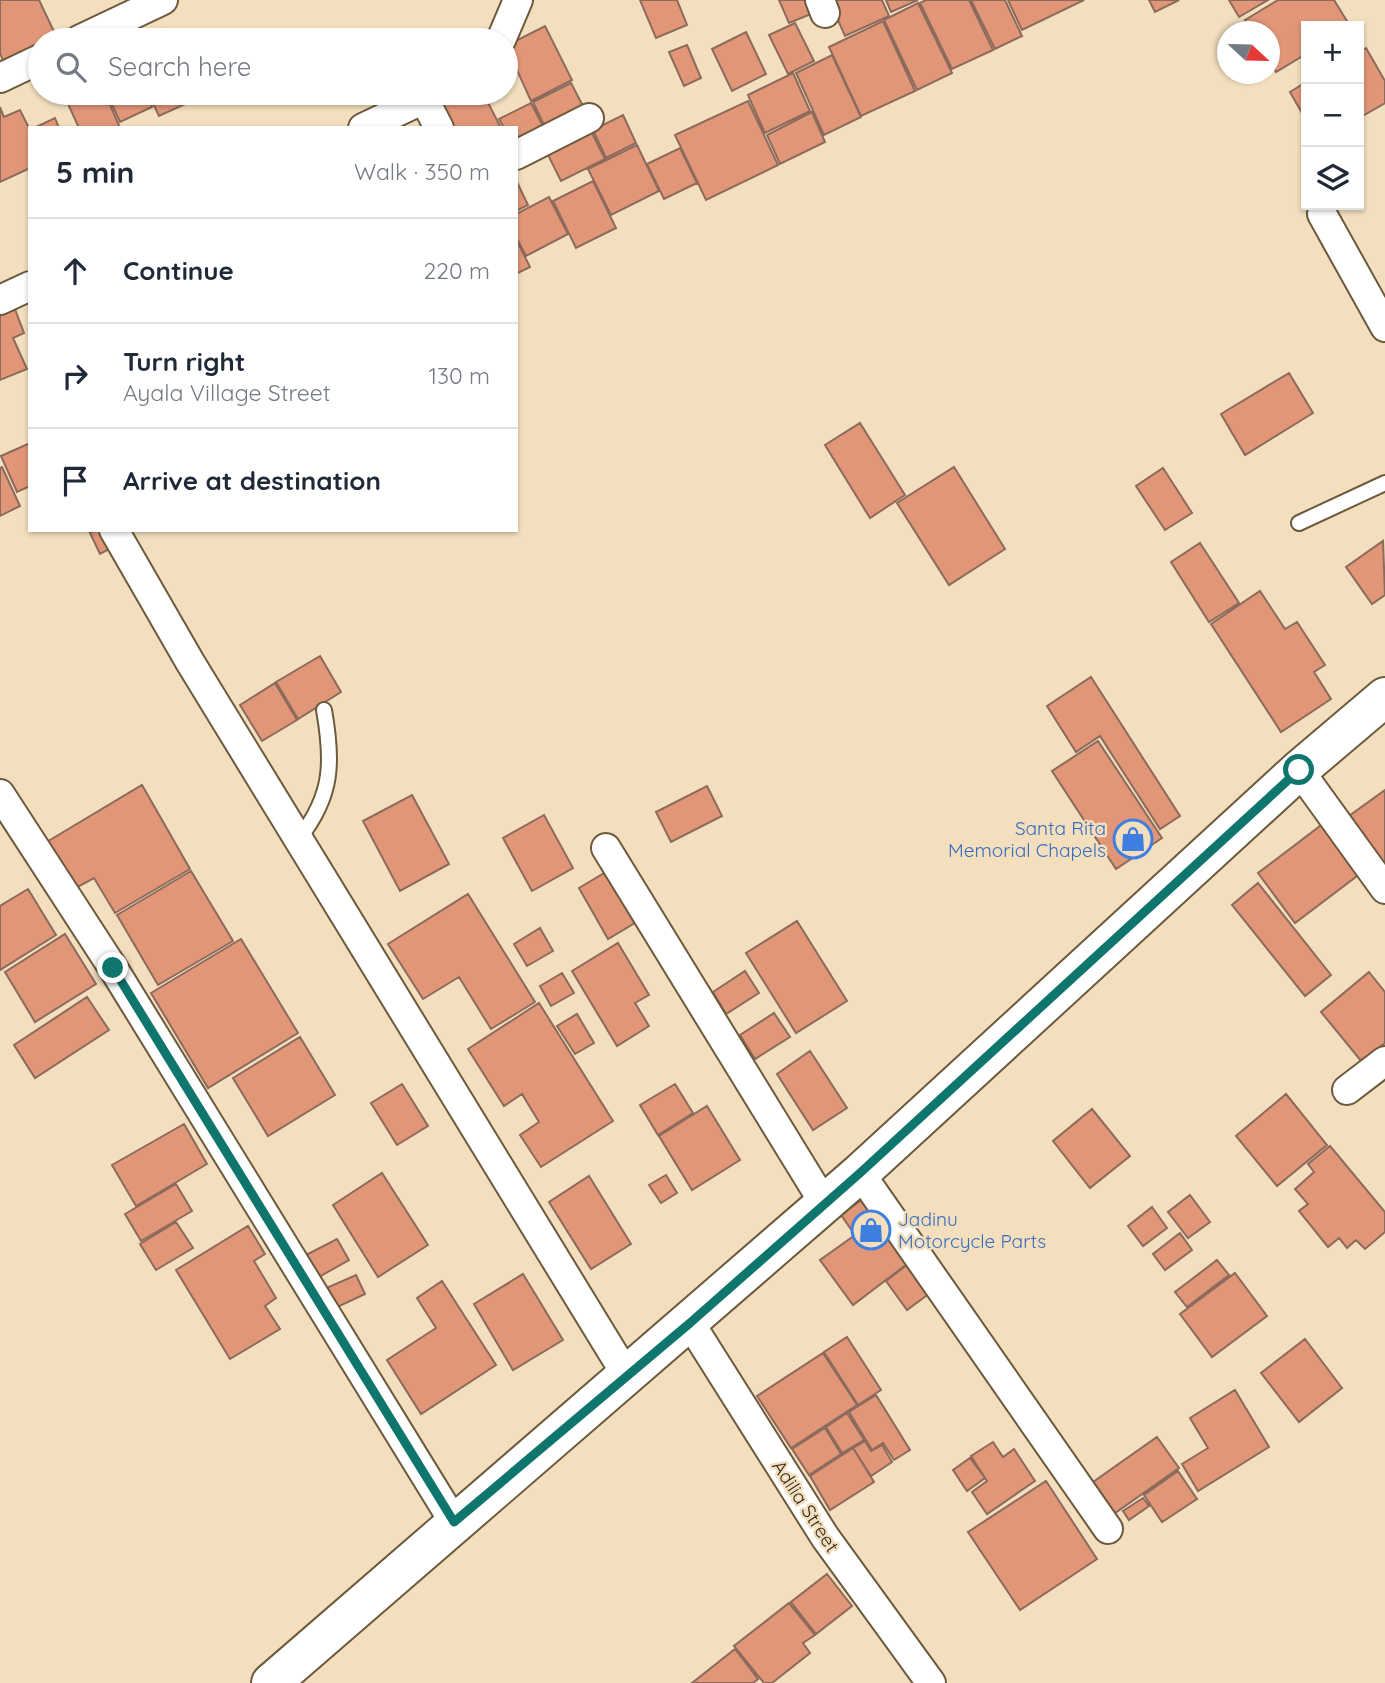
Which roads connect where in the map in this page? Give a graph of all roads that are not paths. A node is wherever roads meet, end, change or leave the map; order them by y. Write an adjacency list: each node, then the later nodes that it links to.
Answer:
1 (163, 0): 3 (street)
2 (519, 0): 4 (street)
3 (104, 28)
4 (506, 28)
5 (28, 65): 6 (street)
6 (0, 78)
7 (410, 105): 10 (street)
8 (432, 105): 11 (street)
9 (589, 118): 12 (street)
10 (367, 126)
11 (438, 126)
12 (518, 154)
13 (1322, 214): 16 (street)
14 (28, 287): 15 (street)
15 (0, 300)
16 (1385, 327)
17 (1385, 483): 18 (lane)
18 (1299, 523)
19 (115, 532): 24 (street)
20 (1385, 696): 22 (main road)
21 (324, 710): 24 (lane)
22 (1299, 770): 26 (street); 29 (main road)
23 (0, 794): 33 (street)
24 (300, 837): 32 (street)
25 (606, 848): 30 (street)
26 (1385, 889)
27 (1385, 1060): 28 (street)
28 (1347, 1090)
29 (860, 1173): 30 (main road); 34 (street)
30 (824, 1203): 31 (main road)
31 (690, 1323): 32 (main road); 36 (street, Adilia Street)
32 (627, 1376): 33 (main road)
33 (454, 1522): 35 (main road)
34 (1108, 1529)
35 (271, 1683)
36 (931, 1683)

